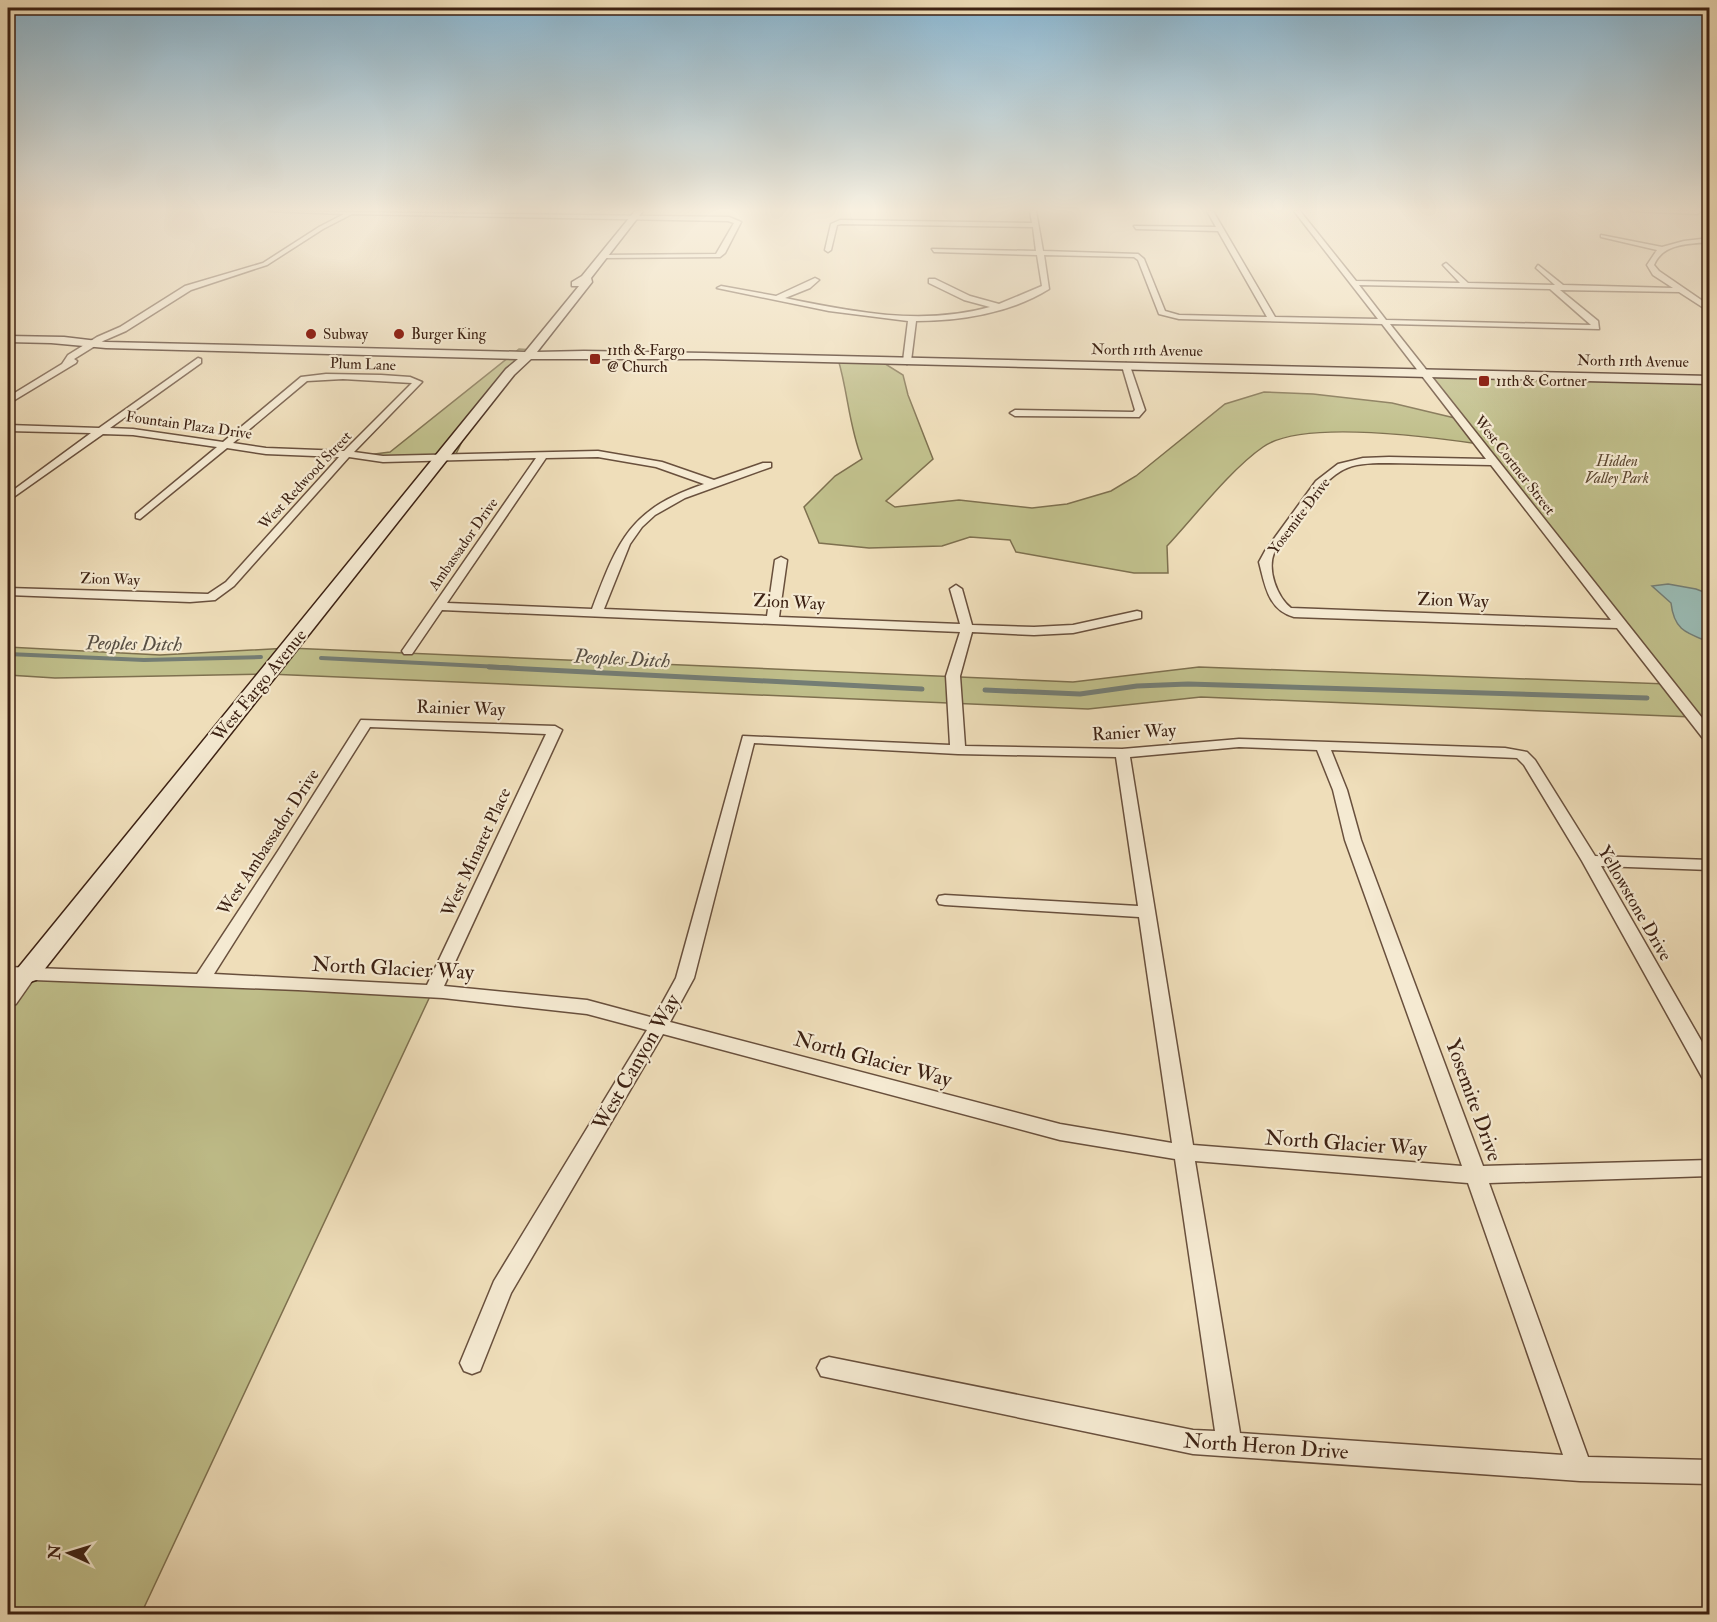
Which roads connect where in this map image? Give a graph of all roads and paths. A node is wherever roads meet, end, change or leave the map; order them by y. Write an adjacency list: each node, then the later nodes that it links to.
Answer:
1 (192, 287): 20 (street)
2 (584, 287): 25 (main road, West Fargo Avenue)
3 (805, 287): 14 (street)
4 (944, 287): 15 (street)
5 (1046, 287): 15 (street)
6 (1152, 287): 18 (street)
7 (1254, 287): 18 (street)
8 (1357, 287): 19 (street, West Cortner Street)
9 (1543, 287): 10 (street)
10 (1557, 287): 13 (street); 19 (street)
11 (1676, 287): 13 (street)
12 (721, 288): 14 (street)
13 (1680, 290): 16 (street)
14 (776, 298): 17 (street)
15 (1000, 307): 17 (street)
16 (1710, 310)
17 (912, 318): 27 (street)
18 (1272, 319): 19 (street)
19 (1386, 323): 30 (street, West Cortner Street)
20 (123, 329): 22 (street); 22 (street)
21 (8, 339): 22 (main road, North 11th Avenue)
22 (103, 342): 23 (main road, North 11th Avenue); 24 (main road, North 11th Avenue); 28 (street); 28 (street)
23 (352, 345): 24 (main road, North 11th Avenue); 25 (main road, North 11th Avenue)
24 (243, 349): 25 (main road, North 11th Avenue)
25 (524, 352): 27 (main road, North 11th Avenue); 40 (main road, West Fargo Avenue)
26 (198, 361): 36 (street)
27 (907, 361): 29 (main road, North 11th Avenue)
28 (66, 363): 33 (street)
29 (1125, 366): 30 (main road, North 11th Avenue); 34 (street)
30 (1424, 373): 31 (main road, North 11th Avenue); 41 (street, West Cortner Street)
31 (1710, 380)
32 (417, 381): 37 (street, Plum Lane); 38 (street, West Redwood Street)
33 (8, 401)
34 (1015, 413)
35 (8, 428): 36 (street, Fountain Plaza Drive)
36 (104, 429): 37 (street, Fountain Plaza Drive); 44 (street)
37 (222, 446): 38 (street, Fountain Plaza Drive); 45 (street)
38 (348, 454): 40 (street, Fountain Plaza Drive); 49 (street, West Redwood Street)
39 (543, 455): 40 (street, Fountain Plaza Drive); 43 (street, Fountain Plaza Drive); 50 (street, Ambassador Drive)
40 (442, 457): 70 (main road, West Fargo Avenue)
41 (1494, 462): 51 (street, Yosemite Drive); 55 (street, West Cortner Street)
42 (766, 465): 43 (street)
43 (716, 484): 52 (street)
44 (8, 498)
45 (140, 516)
46 (782, 560): 54 (street)
47 (956, 589): 56 (street)
48 (8, 592): 49 (street, Zion Way)
49 (211, 597)
50 (439, 606): 52 (street, Zion Way); 57 (street, Ambassador Drive)
51 (1285, 611): 55 (street, Zion Way)
52 (597, 612): 54 (street, Zion Way)
53 (1137, 615): 56 (street, Zion Way)
54 (773, 619): 56 (street, Zion Way)
55 (1620, 624): 60 (street, West Cortner Street)
56 (967, 628): 63 (street)
57 (408, 651)
58 (366, 723): 59 (street, Rainier Way); 71 (street, West Ambassador Drive)
59 (555, 730): 72 (street, West Minaret Place)
60 (1710, 738)
61 (748, 739): 63 (street, Ranier Way); 74 (street, West Canyon Way)
62 (1323, 747): 64 (street, Ranier Way); 65 (street, Ranier Way); 78 (street, Yosemite Drive)
63 (958, 750): 64 (street, Ranier Way)
64 (1122, 753): 69 (street)
65 (1522, 755): 66 (street, Yellowstone Drive)
66 (1590, 861): 67 (street); 75 (street, Yellowstone Drive)
67 (1710, 865)
68 (945, 900): 69 (street)
69 (1146, 912): 76 (street)
70 (17, 974): 71 (street, North Glacier Way); 73 (street, West Fargo Avenue)
71 (201, 981): 72 (street, North Glacier Way)
72 (432, 992): 74 (street, North Glacier Way)
73 (8, 999)
74 (658, 1028): 76 (street, North Glacier Way); 79 (street, West Canyon Way)
75 (1710, 1074)
76 (1183, 1152): 78 (street, North Glacier Way); 81 (street)
77 (1710, 1168): 78 (street, North Glacier Way)
78 (1475, 1174): 82 (street, Yosemite Drive)
79 (472, 1363)
80 (829, 1368): 81 (street, North Heron Drive)
81 (1229, 1443): 82 (street, North Heron Drive)
82 (1580, 1469): 83 (street, North Heron Drive)
83 (1710, 1472)

